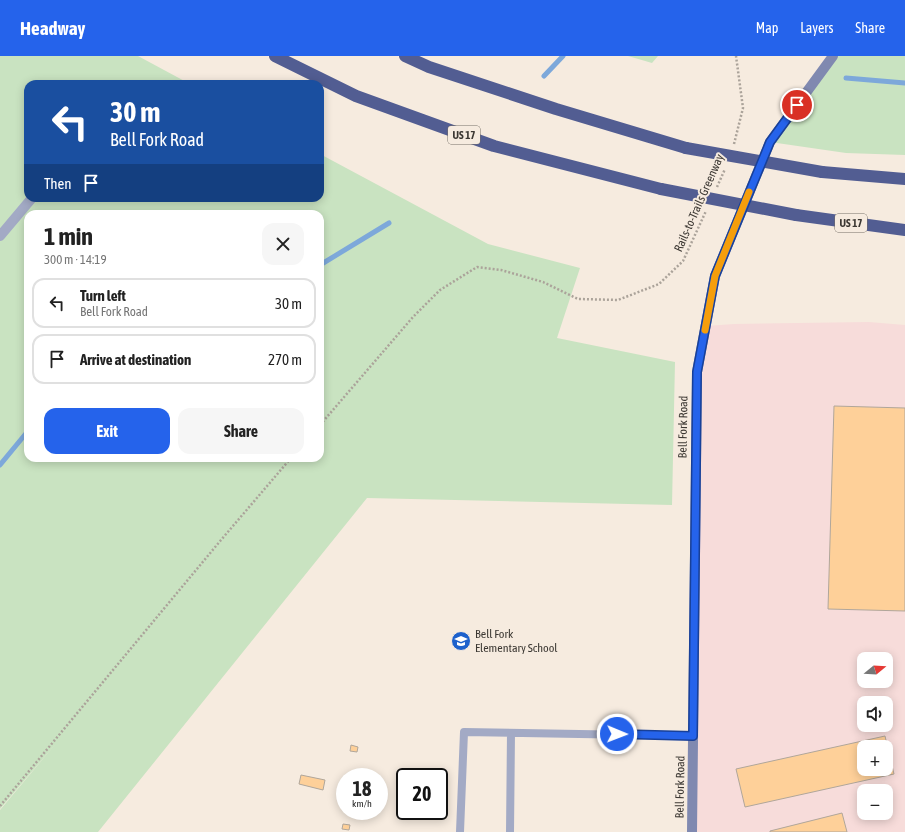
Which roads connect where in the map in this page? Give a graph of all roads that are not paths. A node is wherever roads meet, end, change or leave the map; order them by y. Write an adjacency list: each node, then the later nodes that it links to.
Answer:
1 (275, 56): 4 (highway, US 17, bridge)
2 (405, 56): 6 (highway, bridge)
3 (833, 56): 11 (main road, Bell Fork Road)
4 (324, 80)
5 (324, 80): 8 (highway, US 17, bridge)
6 (905, 179)
7 (29, 202): 9 (street)
8 (905, 230)
9 (0, 236)
10 (511, 733): 11 (lane); 12 (lane); 13 (lane)
11 (693, 736): 14 (main road, Bell Fork Road)
12 (460, 832)
13 (510, 832)
14 (692, 832)

